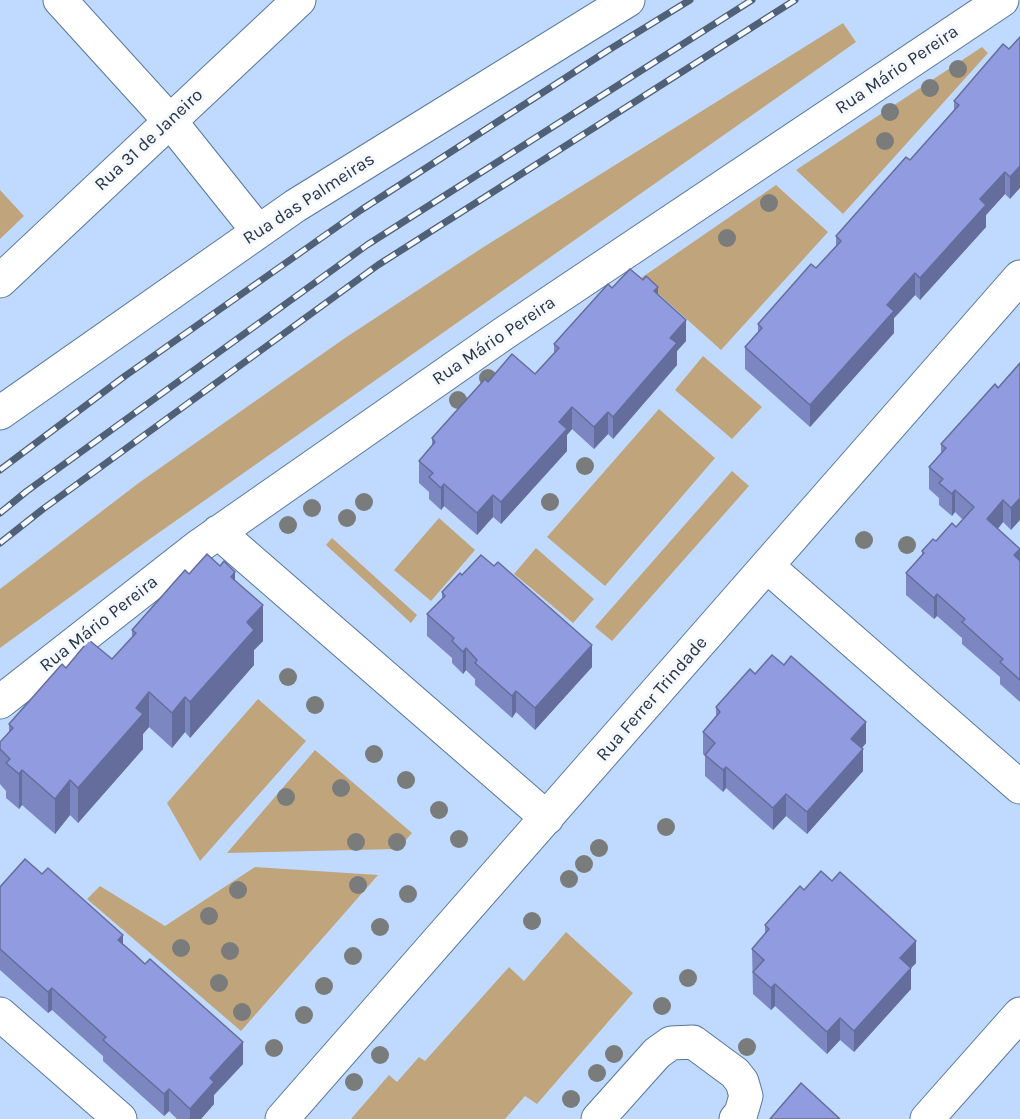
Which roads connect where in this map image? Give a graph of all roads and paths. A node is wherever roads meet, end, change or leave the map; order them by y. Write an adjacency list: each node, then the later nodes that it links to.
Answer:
1 (60, 0): 5 (street)
2 (299, 0): 5 (street, Rua 31 de Janeiro)
3 (628, 0): 6 (street, Rua das Palmeiras)
4 (1002, 0): 10 (street, Rua Mário Pereira)
5 (170, 121): 6 (street); 8 (street, Rua 31 de Janeiro)
6 (258, 231): 9 (street, Rua das Palmeiras)
7 (1020, 277): 11 (street, Rua Ferrer Trindade)
8 (0, 281)
9 (0, 413)
10 (218, 532): 12 (street, Rua Mário Pereira); 14 (street)
11 (767, 566): 13 (street); 14 (street, Rua Ferrer Trindade)
12 (0, 702)
13 (1020, 787)
14 (547, 819): 18 (street, Rua Ferrer Trindade)
15 (0, 1014): 17 (street)
16 (1020, 1014): 21 (street)
17 (120, 1119)
18 (282, 1119)
19 (598, 1119): 20 (street)
20 (736, 1119)
21 (927, 1119)

